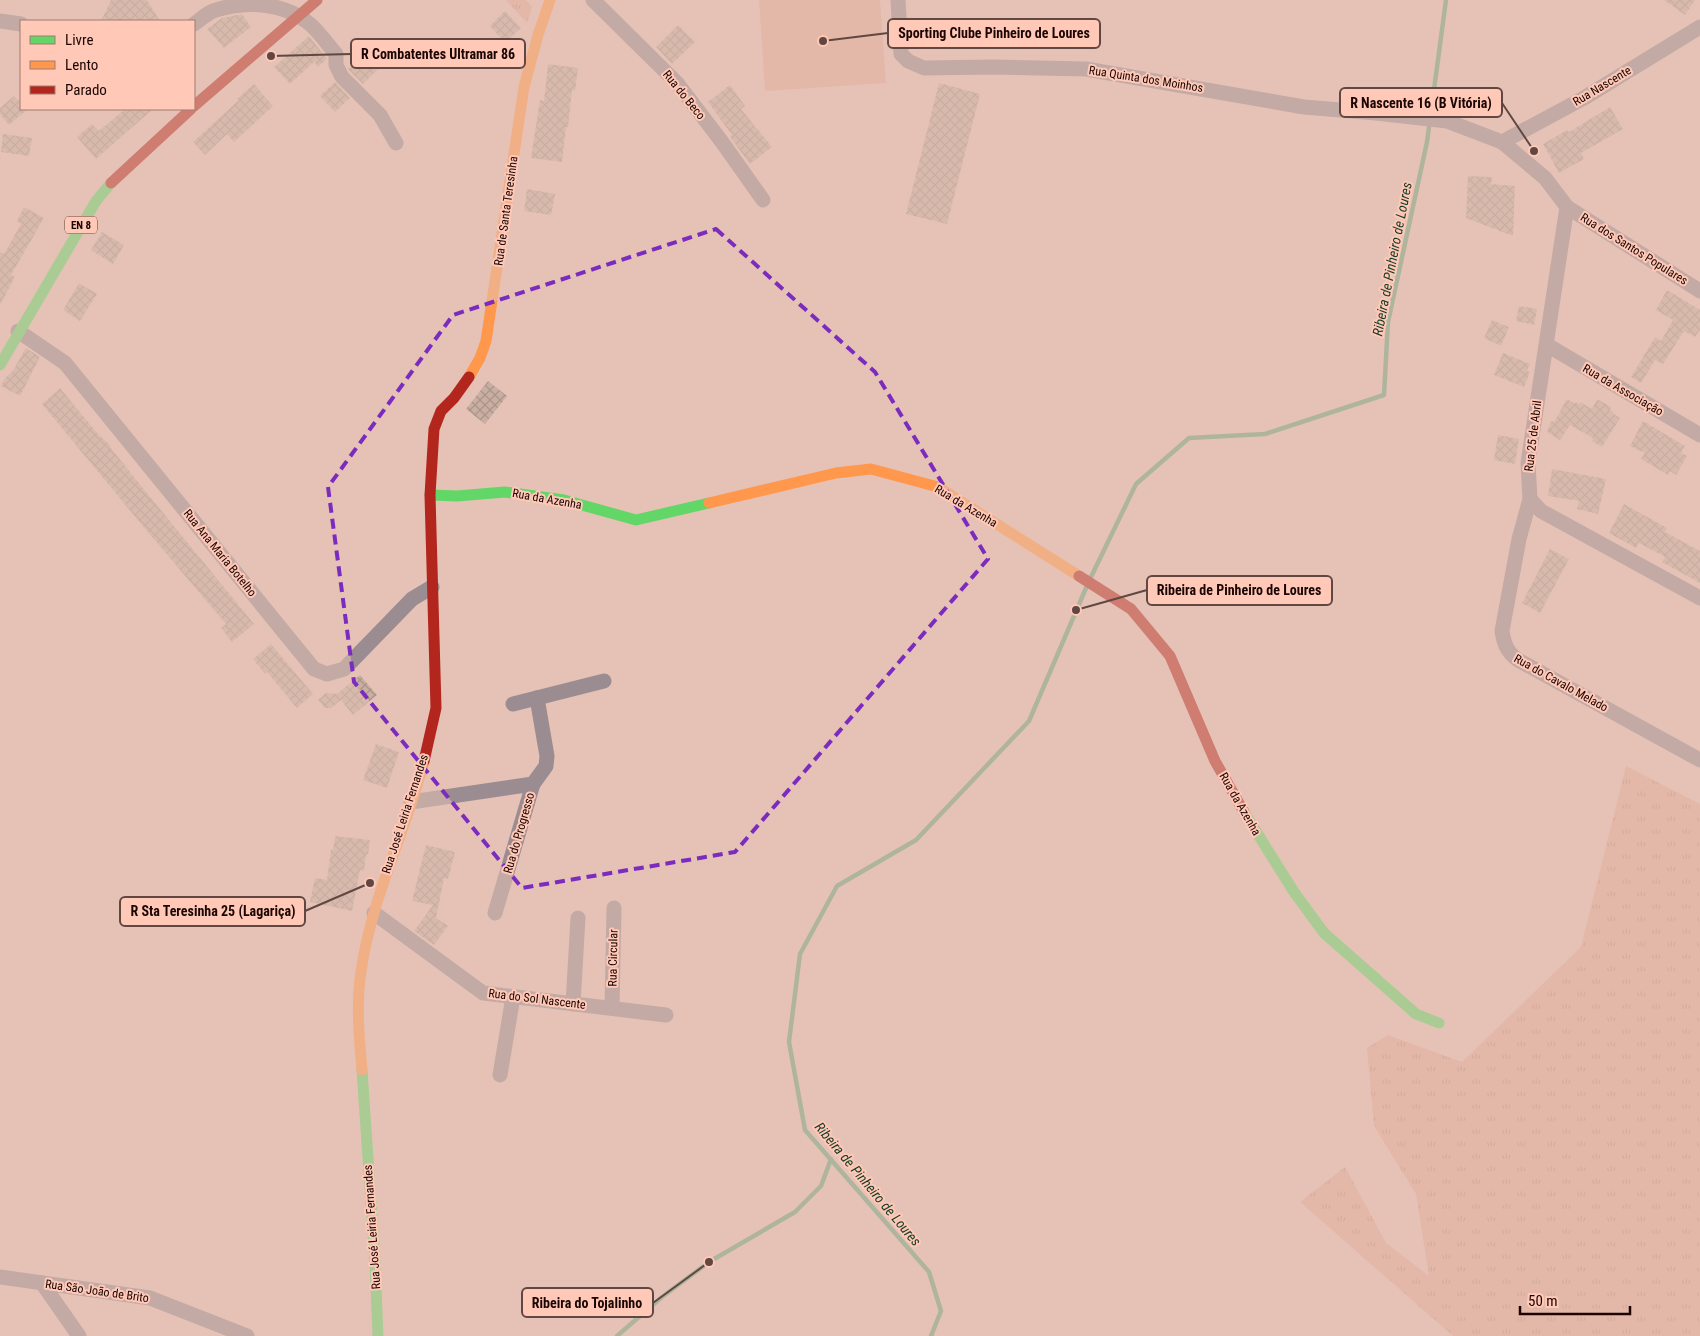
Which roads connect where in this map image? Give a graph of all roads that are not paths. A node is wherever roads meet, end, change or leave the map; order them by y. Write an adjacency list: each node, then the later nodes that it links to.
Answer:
1 (316, 0): 6 (main road)
2 (550, 0): 21 (main road, Rua de Santa Teresinha)
3 (593, 0): 15 (street, Rua do Beco)
4 (898, 0): 14 (street, Rua Quinta dos Moinhos)
5 (211, 6): 6 (street); 8 (street)
6 (298, 16): 11 (main road); 13 (street)
7 (0, 21): 9 (street)
8 (195, 23)
9 (20, 24)
10 (1700, 27): 14 (street, Rua Nascente)
11 (195, 105)
12 (190, 110): 18 (main road, EN 8)
13 (396, 142)
14 (1502, 142): 16 (street, Rua dos Santos Populares)
15 (763, 200)
16 (1567, 207): 17 (street, Rua dos Santos Populares); 19 (street, Rua 25 de Abril)
17 (1700, 290)
18 (18, 331): 20 (main road, EN 8); 25 (street, Rua Ana Maria Botelho)
19 (1547, 345): 22 (street, Rua da Associação); 24 (street, Rua 25 de Abril)
20 (0, 364)
21 (441, 411): 23 (main road, Rua José Leiria Fernandes)
22 (1700, 435)
23 (430, 495): 25 (main road, Rua José Leiria Fernandes); 41 (main road, Rua da Azenha)
24 (1530, 499): 26 (street); 30 (street, Rua do Cavalo Melado)
25 (432, 587): 32 (main road, Rua José Leiria Fernandes)
26 (1700, 598)
27 (604, 682): 28 (street)
28 (537, 698): 29 (street); 31 (street)
29 (513, 704)
30 (1700, 760)
31 (533, 784): 32 (street, Rua do Progresso); 35 (street, Rua do Progresso)
32 (410, 802): 34 (main road, Rua José Leiria Fernandes)
33 (614, 908): 39 (street, Rua Circular)
34 (374, 913): 37 (street, Rua do Sol Nascente); 47 (main road, Rua José Leiria Fernandes)
35 (495, 913)
36 (578, 918): 38 (street)
37 (513, 997): 38 (street, Rua do Sol Nascente); 42 (street)
38 (573, 1004): 39 (street, Rua do Sol Nascente)
39 (612, 1008): 40 (street, Rua do Sol Nascente)
40 (666, 1015)
41 (1439, 1023)
42 (500, 1075)
43 (0, 1277): 44 (street, Rua São João de Brito)
44 (42, 1283): 45 (street); 46 (street, Rua São João de Brito)
45 (79, 1336)
46 (247, 1336)
47 (378, 1336)

